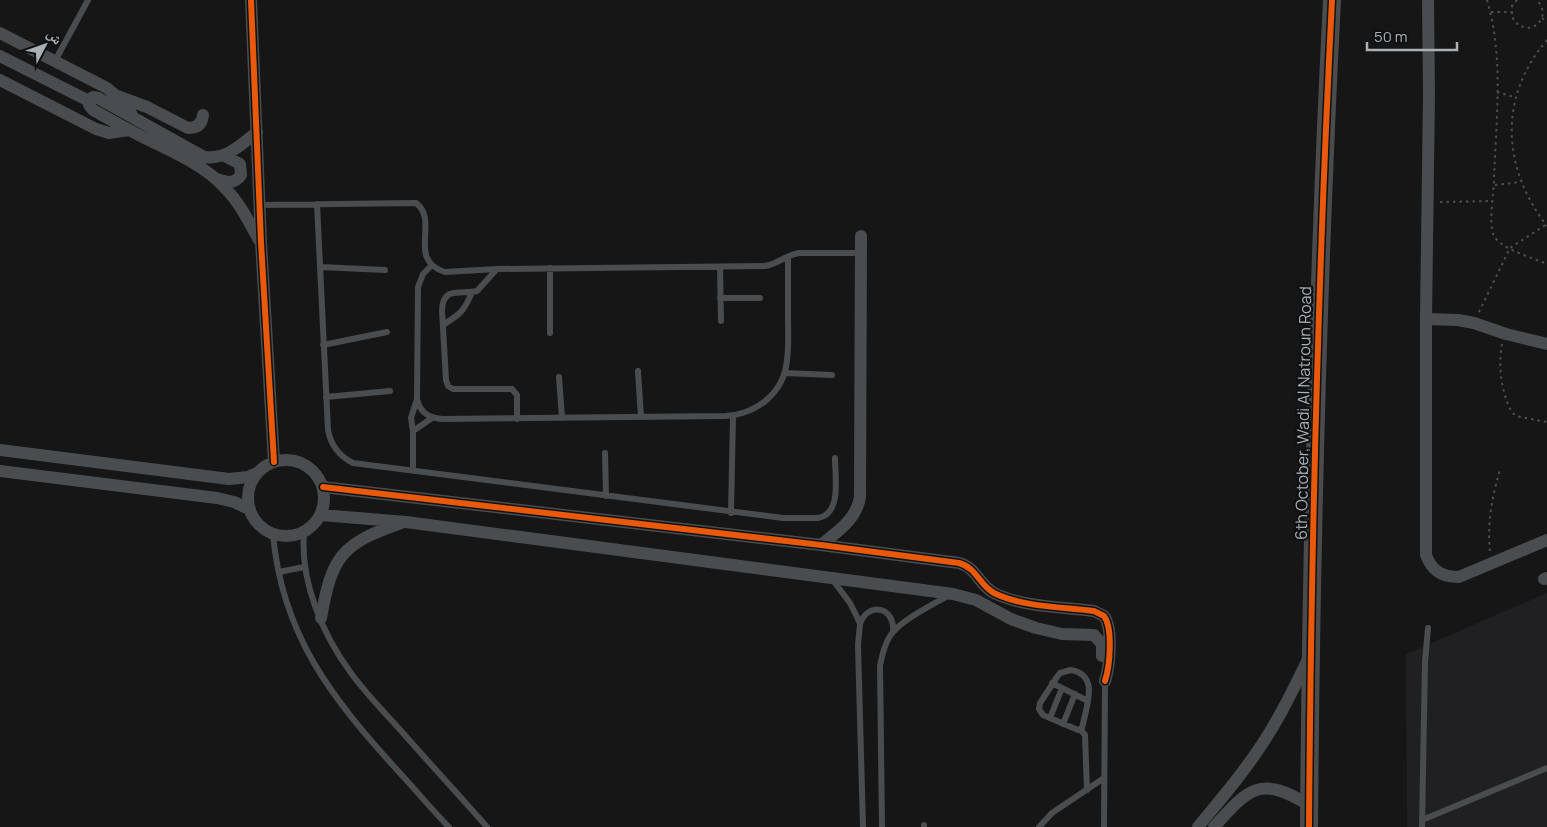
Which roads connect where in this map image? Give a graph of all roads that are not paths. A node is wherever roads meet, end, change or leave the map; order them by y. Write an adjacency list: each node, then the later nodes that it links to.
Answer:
1 (88, 0): 7 (lane)
2 (251, 0): 14 (street)
3 (1332, 0): 81 (street, 6th October, Wadi Al Natroun Road)
4 (1428, 0): 32 (street)
5 (0, 33): 7 (street)
6 (0, 56): 10 (street)
7 (55, 61): 9 (street)
8 (0, 80): 13 (street)
9 (116, 96): 11 (street); 12 (street)
10 (89, 100): 12 (street); 13 (street)
11 (203, 115)
12 (133, 117): 15 (street)
13 (129, 130): 16 (street)
14 (257, 132): 15 (street); 18 (street)
15 (225, 156): 16 (street)
16 (217, 180): 20 (street)
17 (317, 204): 18 (lane); 23 (lane); 24 (lane)
18 (259, 205): 20 (street)
19 (861, 236): 21 (street)
20 (261, 242): 55 (street)
21 (861, 253): 22 (lane); 68 (street)
22 (788, 256): 25 (lane); 40 (lane)
23 (432, 265): 27 (lane); 45 (lane)
24 (320, 267): 28 (lane); 38 (lane)
25 (720, 267): 26 (lane); 30 (lane)
26 (550, 268): 27 (lane); 36 (lane)
27 (497, 269): 29 (lane)
28 (385, 270)
29 (472, 292): 34 (lane); 34 (lane)
30 (720, 298): 31 (lane); 33 (lane)
31 (760, 298)
32 (1426, 320): 37 (street); 67 (street)
33 (721, 321)
34 (443, 325): 50 (lane)
35 (387, 332): 38 (lane)
36 (550, 333)
37 (1547, 344)
38 (323, 345): 44 (lane)
39 (638, 371): 47 (lane)
40 (785, 373): 41 (lane); 46 (lane)
41 (832, 375)
42 (559, 377): 49 (lane)
43 (390, 391): 44 (lane)
44 (326, 397): 57 (lane)
45 (417, 399): 48 (lane); 51 (lane)
46 (733, 416): 47 (lane); 62 (lane)
47 (641, 417): 49 (lane)
48 (432, 418): 50 (lane); 51 (lane)
49 (562, 418): 50 (lane)
50 (517, 419)
51 (413, 431): 57 (lane)
52 (0, 450): 58 (street)
53 (605, 452): 60 (lane)
54 (836, 458): 62 (lane)
55 (274, 462): 58 (street); 59 (street)
56 (0, 471): 61 (street)
57 (413, 471): 60 (lane)
58 (257, 474): 61 (street)
59 (323, 487): 63 (street); 68 (street)
60 (606, 496): 62 (lane)
61 (250, 509): 66 (street)
62 (731, 513)
63 (320, 515): 64 (street); 65 (street)
64 (406, 522): 71 (street); 75 (street)
65 (304, 532): 66 (street); 69 (lane)
66 (273, 534): 70 (lane)
67 (1547, 540)
68 (821, 545): 72 (street)
69 (304, 567): 70 (lane); 75 (lane)
70 (279, 572): 95 (lane)
71 (831, 578): 73 (street); 77 (lane)
72 (983, 583): 74 (street); 76 (street)
73 (953, 594): 74 (street); 79 (lane)
74 (976, 600): 80 (street)
75 (320, 618): 96 (lane)
76 (1108, 620): 80 (street); 82 (street)
77 (860, 624): 79 (lane); 97 (lane)
78 (1428, 628): 94 (lane)
79 (893, 631): 98 (lane)
80 (1094, 636): 82 (street)
81 (1311, 652): 93 (street, 6th October, Wadi Al Natroun Road); 101 (street)
82 (1105, 681): 91 (lane)
83 (1052, 683): 84 (lane); 86 (lane); 87 (lane)
84 (1062, 688): 85 (lane); 87 (lane)
85 (1075, 694): 86 (lane); 88 (lane)
86 (1088, 701): 89 (lane)
87 (1050, 718): 88 (lane)
88 (1063, 724): 89 (lane)
89 (1080, 729): 92 (lane)
90 (1547, 768): 94 (lane)
91 (1104, 778): 92 (lane); 100 (lane)
92 (1087, 790): 99 (lane)
93 (1309, 805): 102 (street); 103 (street, 6th October, Wadi Al Natroun Road)
94 (1422, 823)
95 (449, 827)
96 (487, 827)
97 (863, 827)
98 (882, 827)
99 (1039, 827)
100 (1104, 827)
101 (1198, 827)
102 (1214, 827)
103 (1309, 827)

